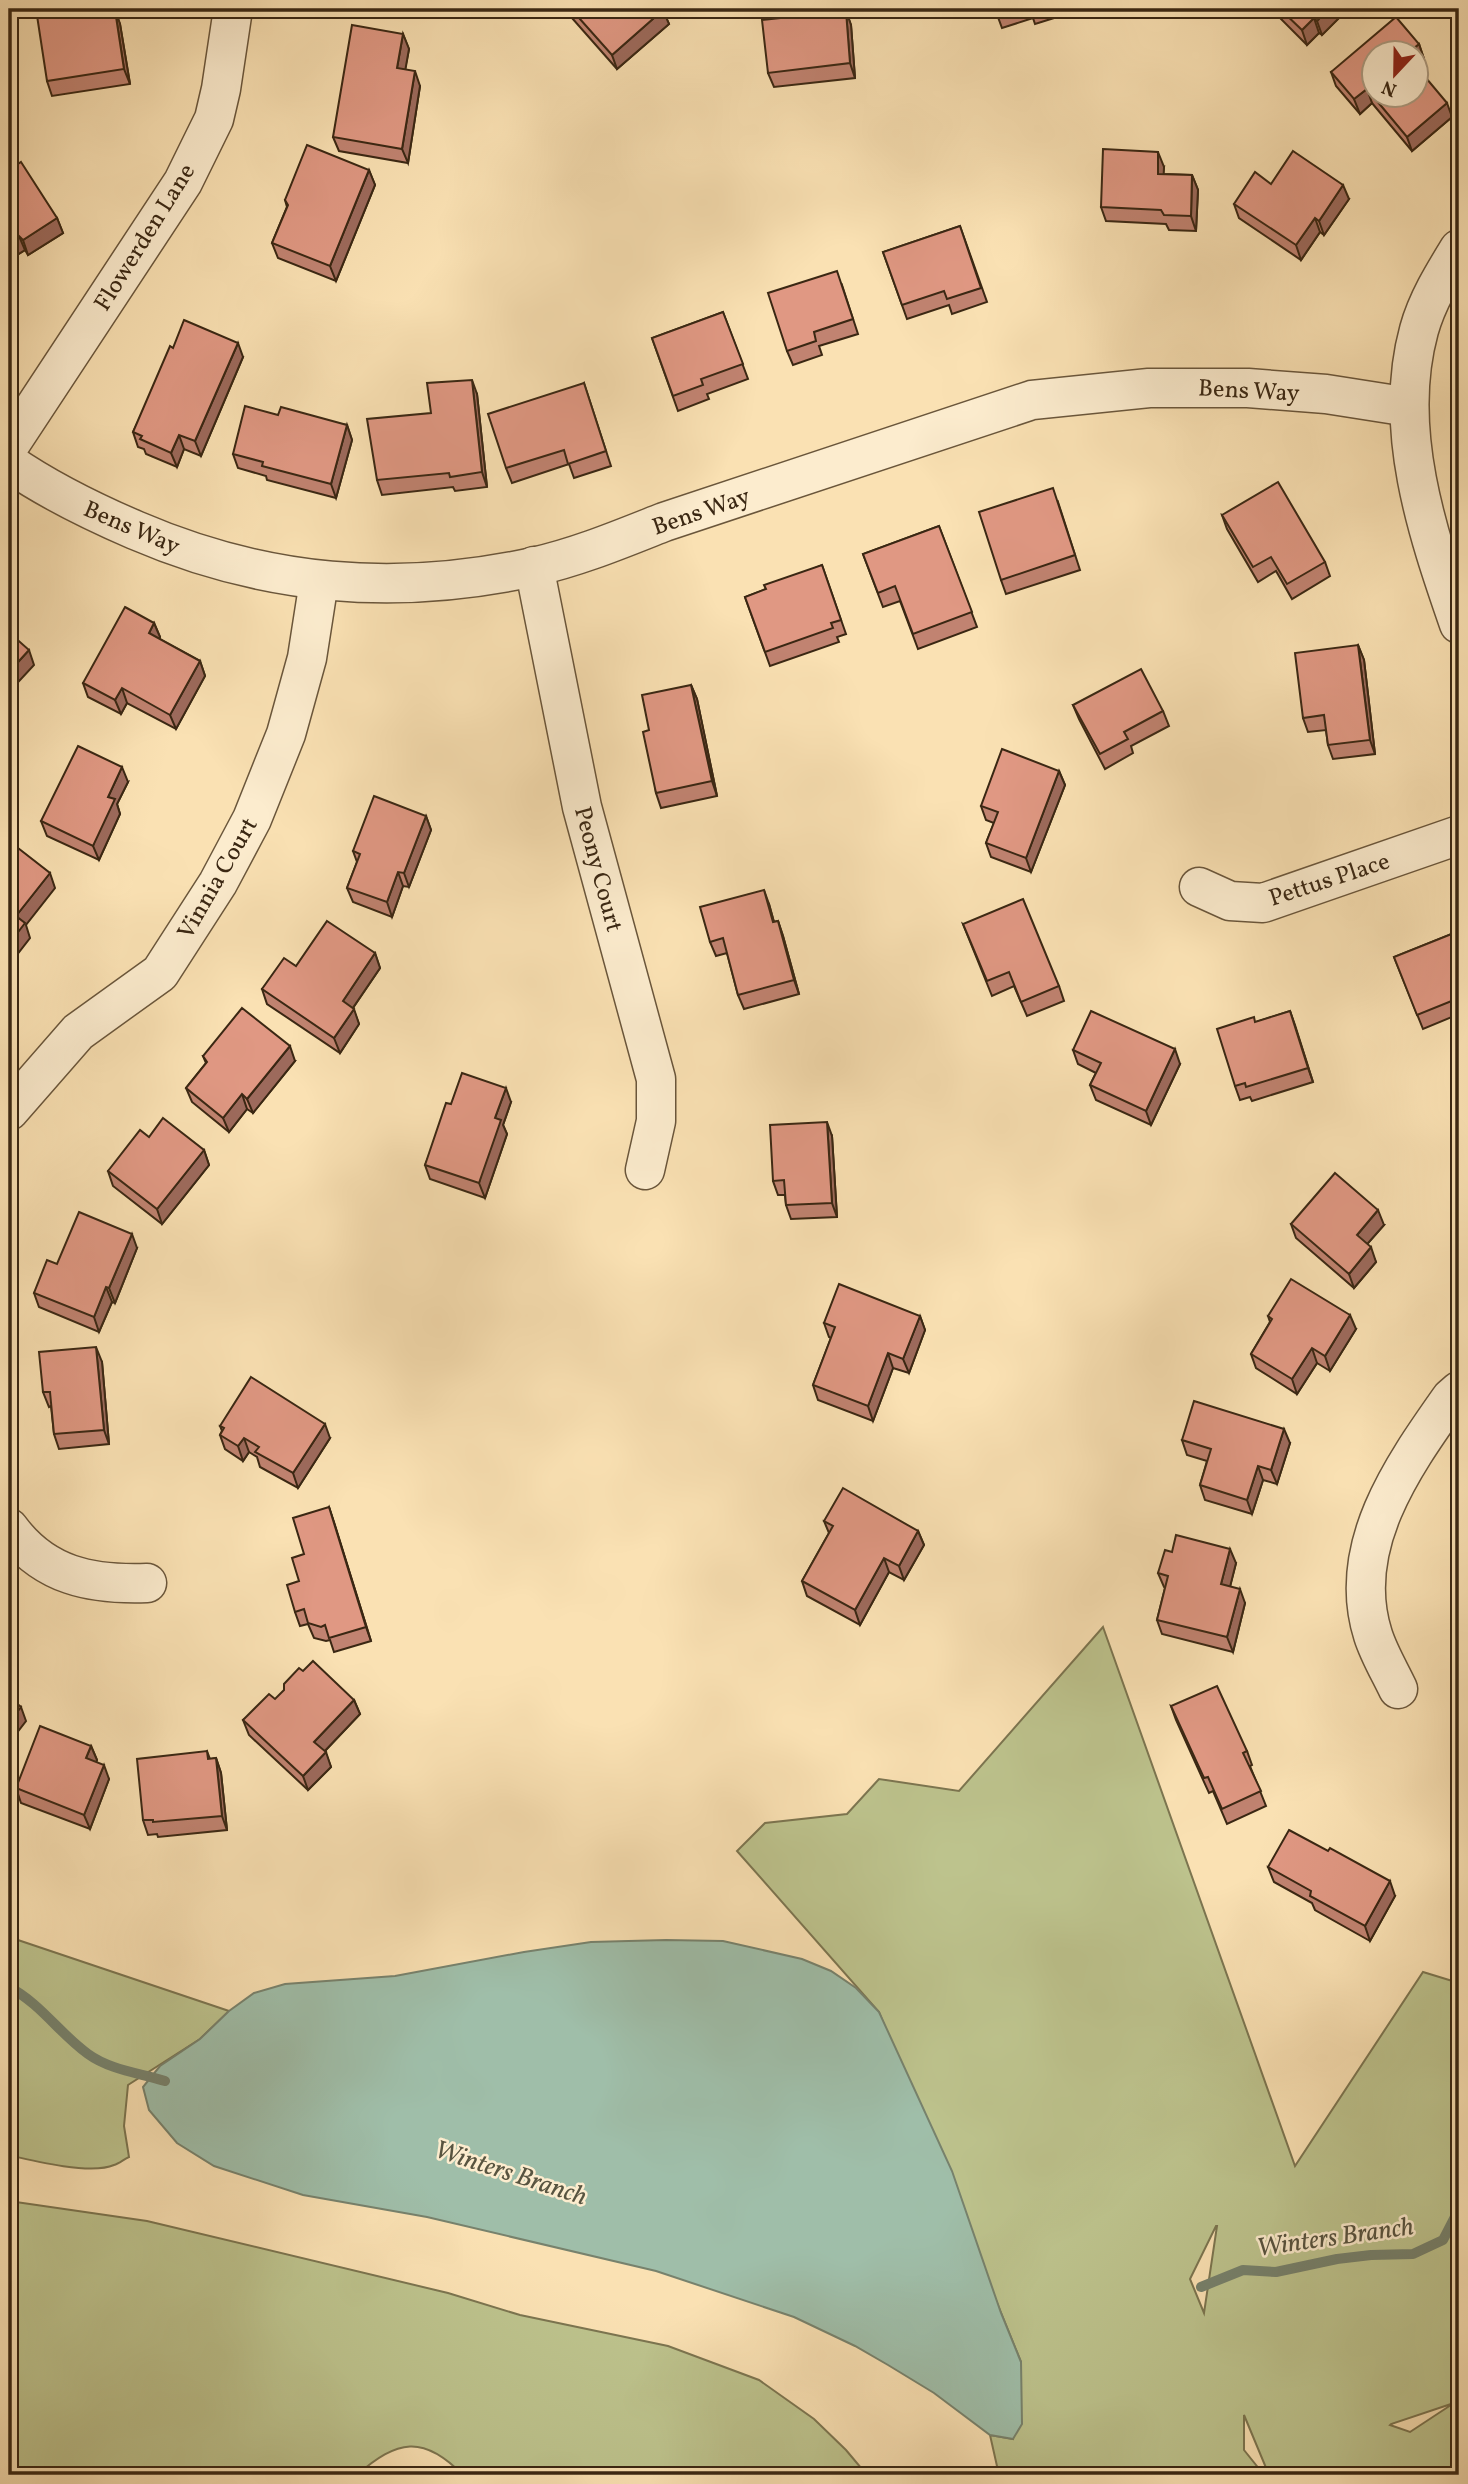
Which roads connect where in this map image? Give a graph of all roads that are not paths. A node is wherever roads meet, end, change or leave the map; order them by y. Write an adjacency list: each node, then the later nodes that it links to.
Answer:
1 (233, 9): 4 (street, Flowerden Lane)
2 (1459, 249): 3 (street)
3 (1409, 407): 6 (street, Bens Way); 8 (street)
4 (9, 446)
5 (9, 463): 7 (street, Bens Way)
6 (534, 566): 7 (street, Bens Way); 12 (street, Peony Court)
7 (319, 581): 11 (street, Vinnia Court)
8 (1459, 624)
9 (1459, 835): 10 (street, Pettus Place)
10 (1199, 887)
11 (9, 1111)
12 (645, 1170)
13 (1459, 1391): 16 (street)
14 (9, 1528): 15 (street)
15 (147, 1583)
16 (1398, 1689)

